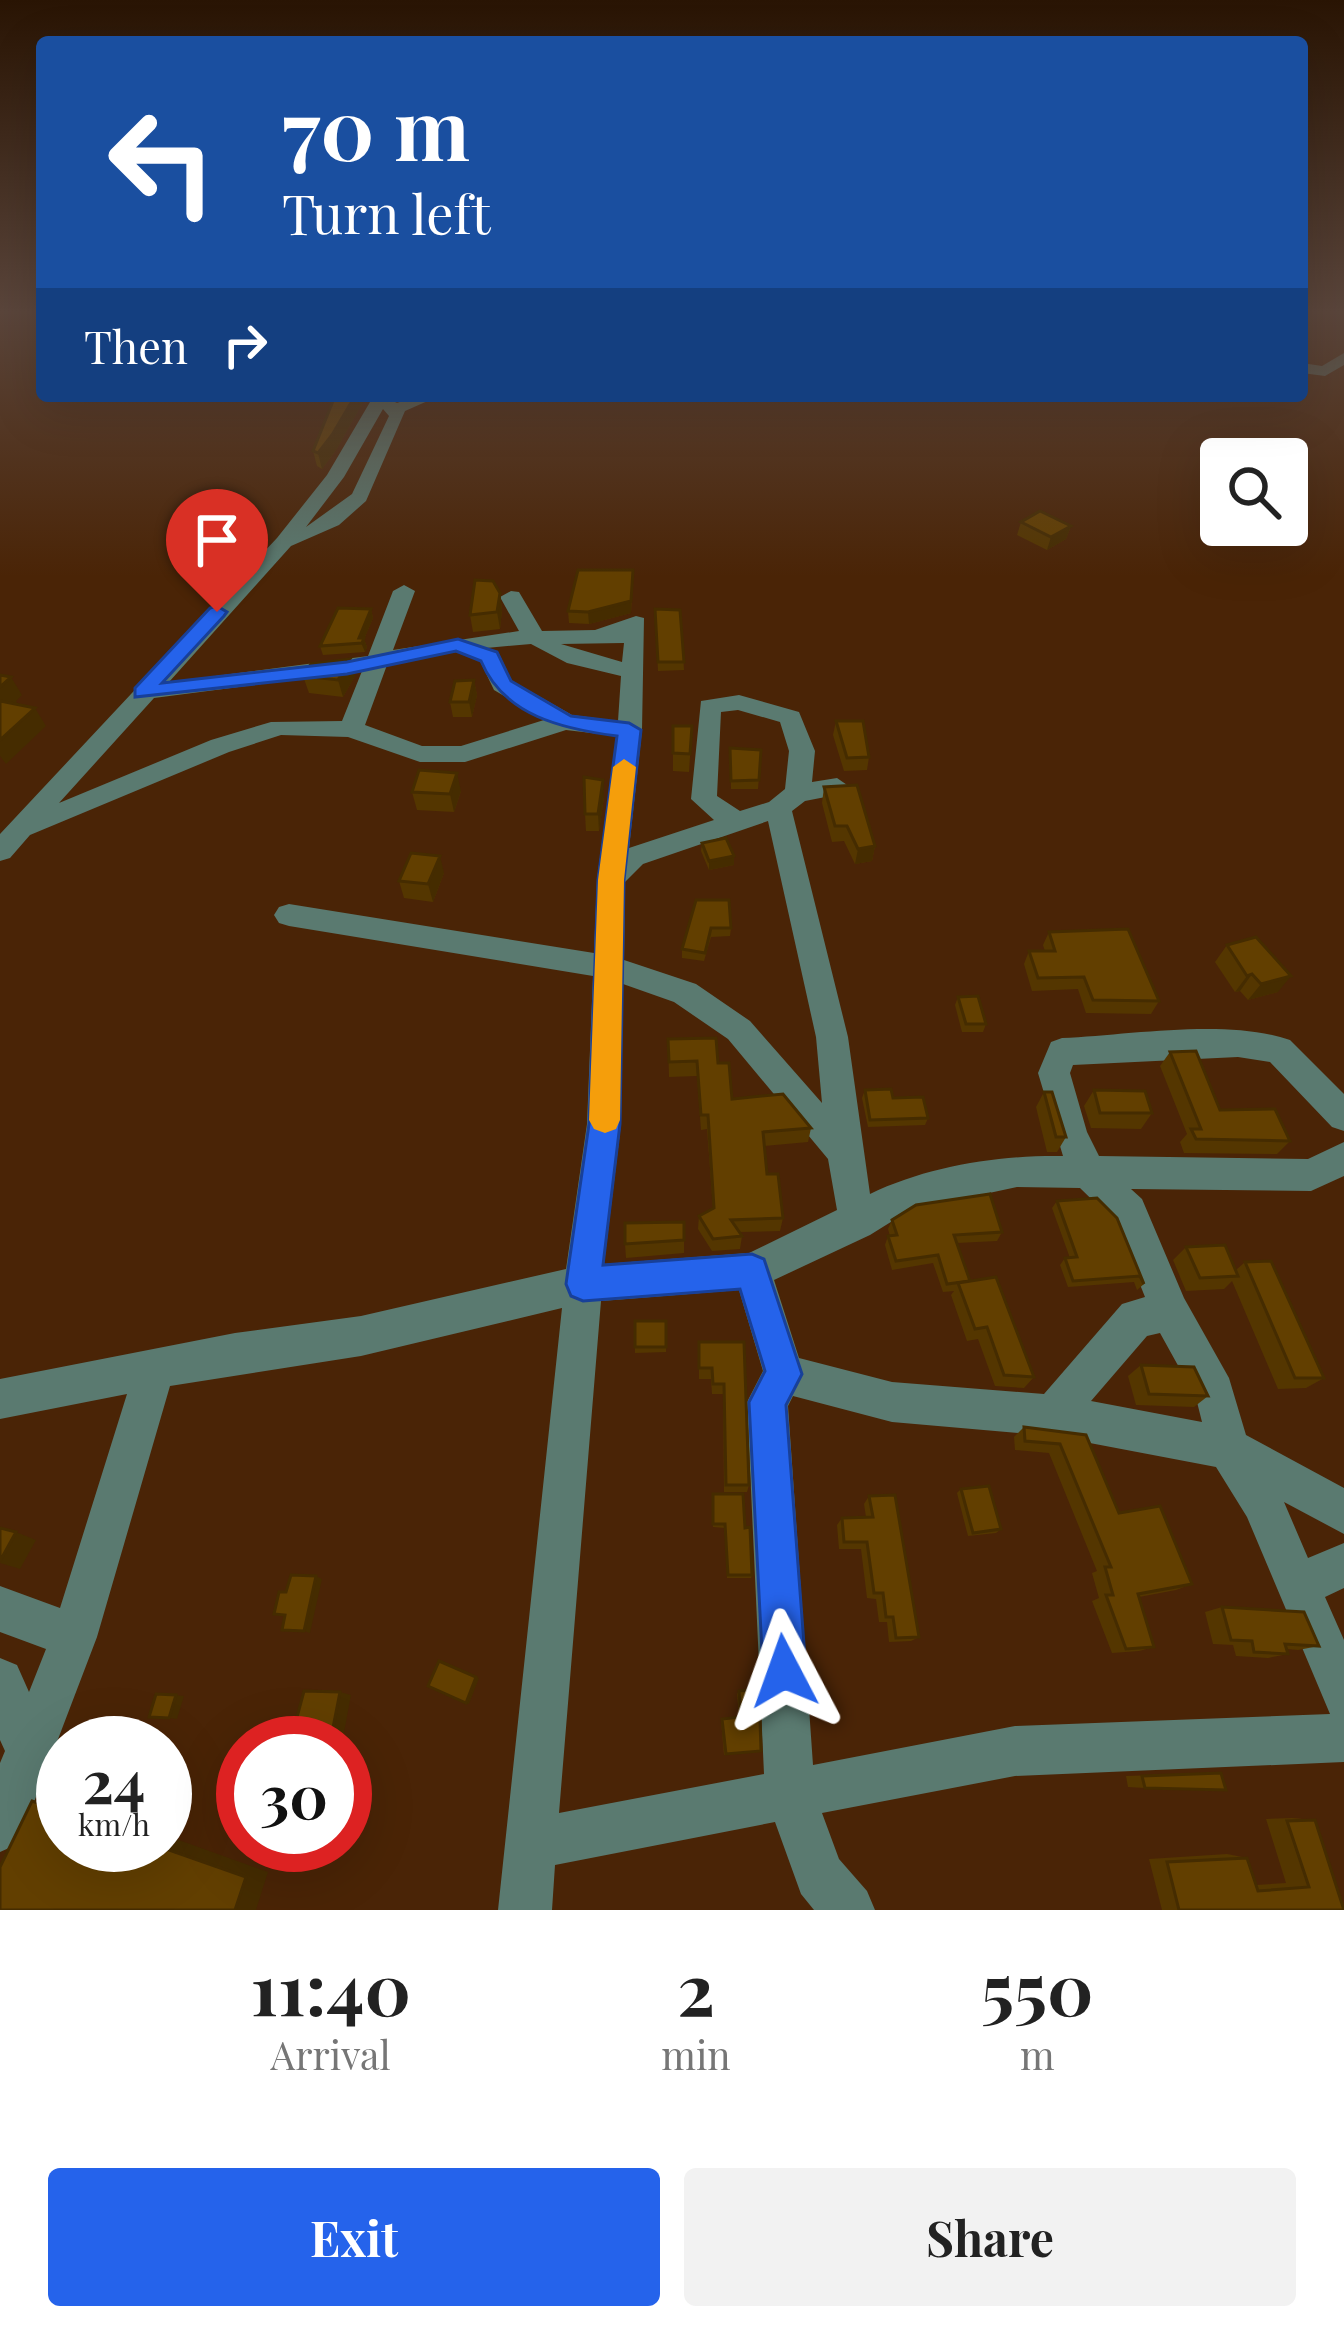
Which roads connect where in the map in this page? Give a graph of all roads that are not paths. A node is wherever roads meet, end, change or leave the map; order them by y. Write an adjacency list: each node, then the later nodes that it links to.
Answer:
1 (386, 402): 2 (street); 2 (street)
2 (284, 542): 9 (street)
3 (404, 591): 8 (street)
4 (511, 597): 5 (street)
5 (532, 636): 6 (street); 7 (street); 7 (street)
6 (458, 645): 8 (street); 10 (street)
7 (624, 648): 12 (street)
8 (376, 659): 9 (street); 11 (street)
9 (142, 692): 16 (street)
10 (566, 722): 11 (street); 12 (street)
11 (351, 729): 16 (street)
12 (629, 730): 17 (street)
13 (837, 787): 14 (street)
14 (788, 801): 15 (street); 15 (street); 21 (street)
15 (736, 822): 17 (street)
16 (9, 841)
17 (611, 880): 19 (street)
18 (289, 915): 19 (street)
19 (610, 967): 21 (street); 26 (street)
20 (1344, 1116): 23 (street)
21 (844, 1153): 24 (street)
22 (1344, 1158): 23 (street)
23 (1089, 1173): 24 (street); 27 (street)
24 (857, 1223): 25 (street)
25 (752, 1271): 26 (street); 29 (street)
26 (583, 1284): 28 (street); 44 (street)
27 (1170, 1312): 31 (street); 32 (street)
28 (155, 1369): 30 (street); 37 (street)
29 (784, 1374): 31 (street); 42 (street)
30 (0, 1399)
31 (1053, 1415): 32 (street)
32 (1229, 1448): 33 (street); 35 (street)
33 (1344, 1512)
34 (1344, 1565): 35 (street)
35 (1300, 1585): 39 (street)
36 (0, 1610): 37 (street)
37 (74, 1637): 41 (street)
38 (0, 1682): 41 (street)
39 (1344, 1696)
40 (1344, 1738): 42 (street)
41 (28, 1748): 43 (street)
42 (790, 1794): 44 (street); 46 (street)
43 (0, 1826)
44 (531, 1844): 45 (street)
45 (525, 1910)
46 (848, 1910)

